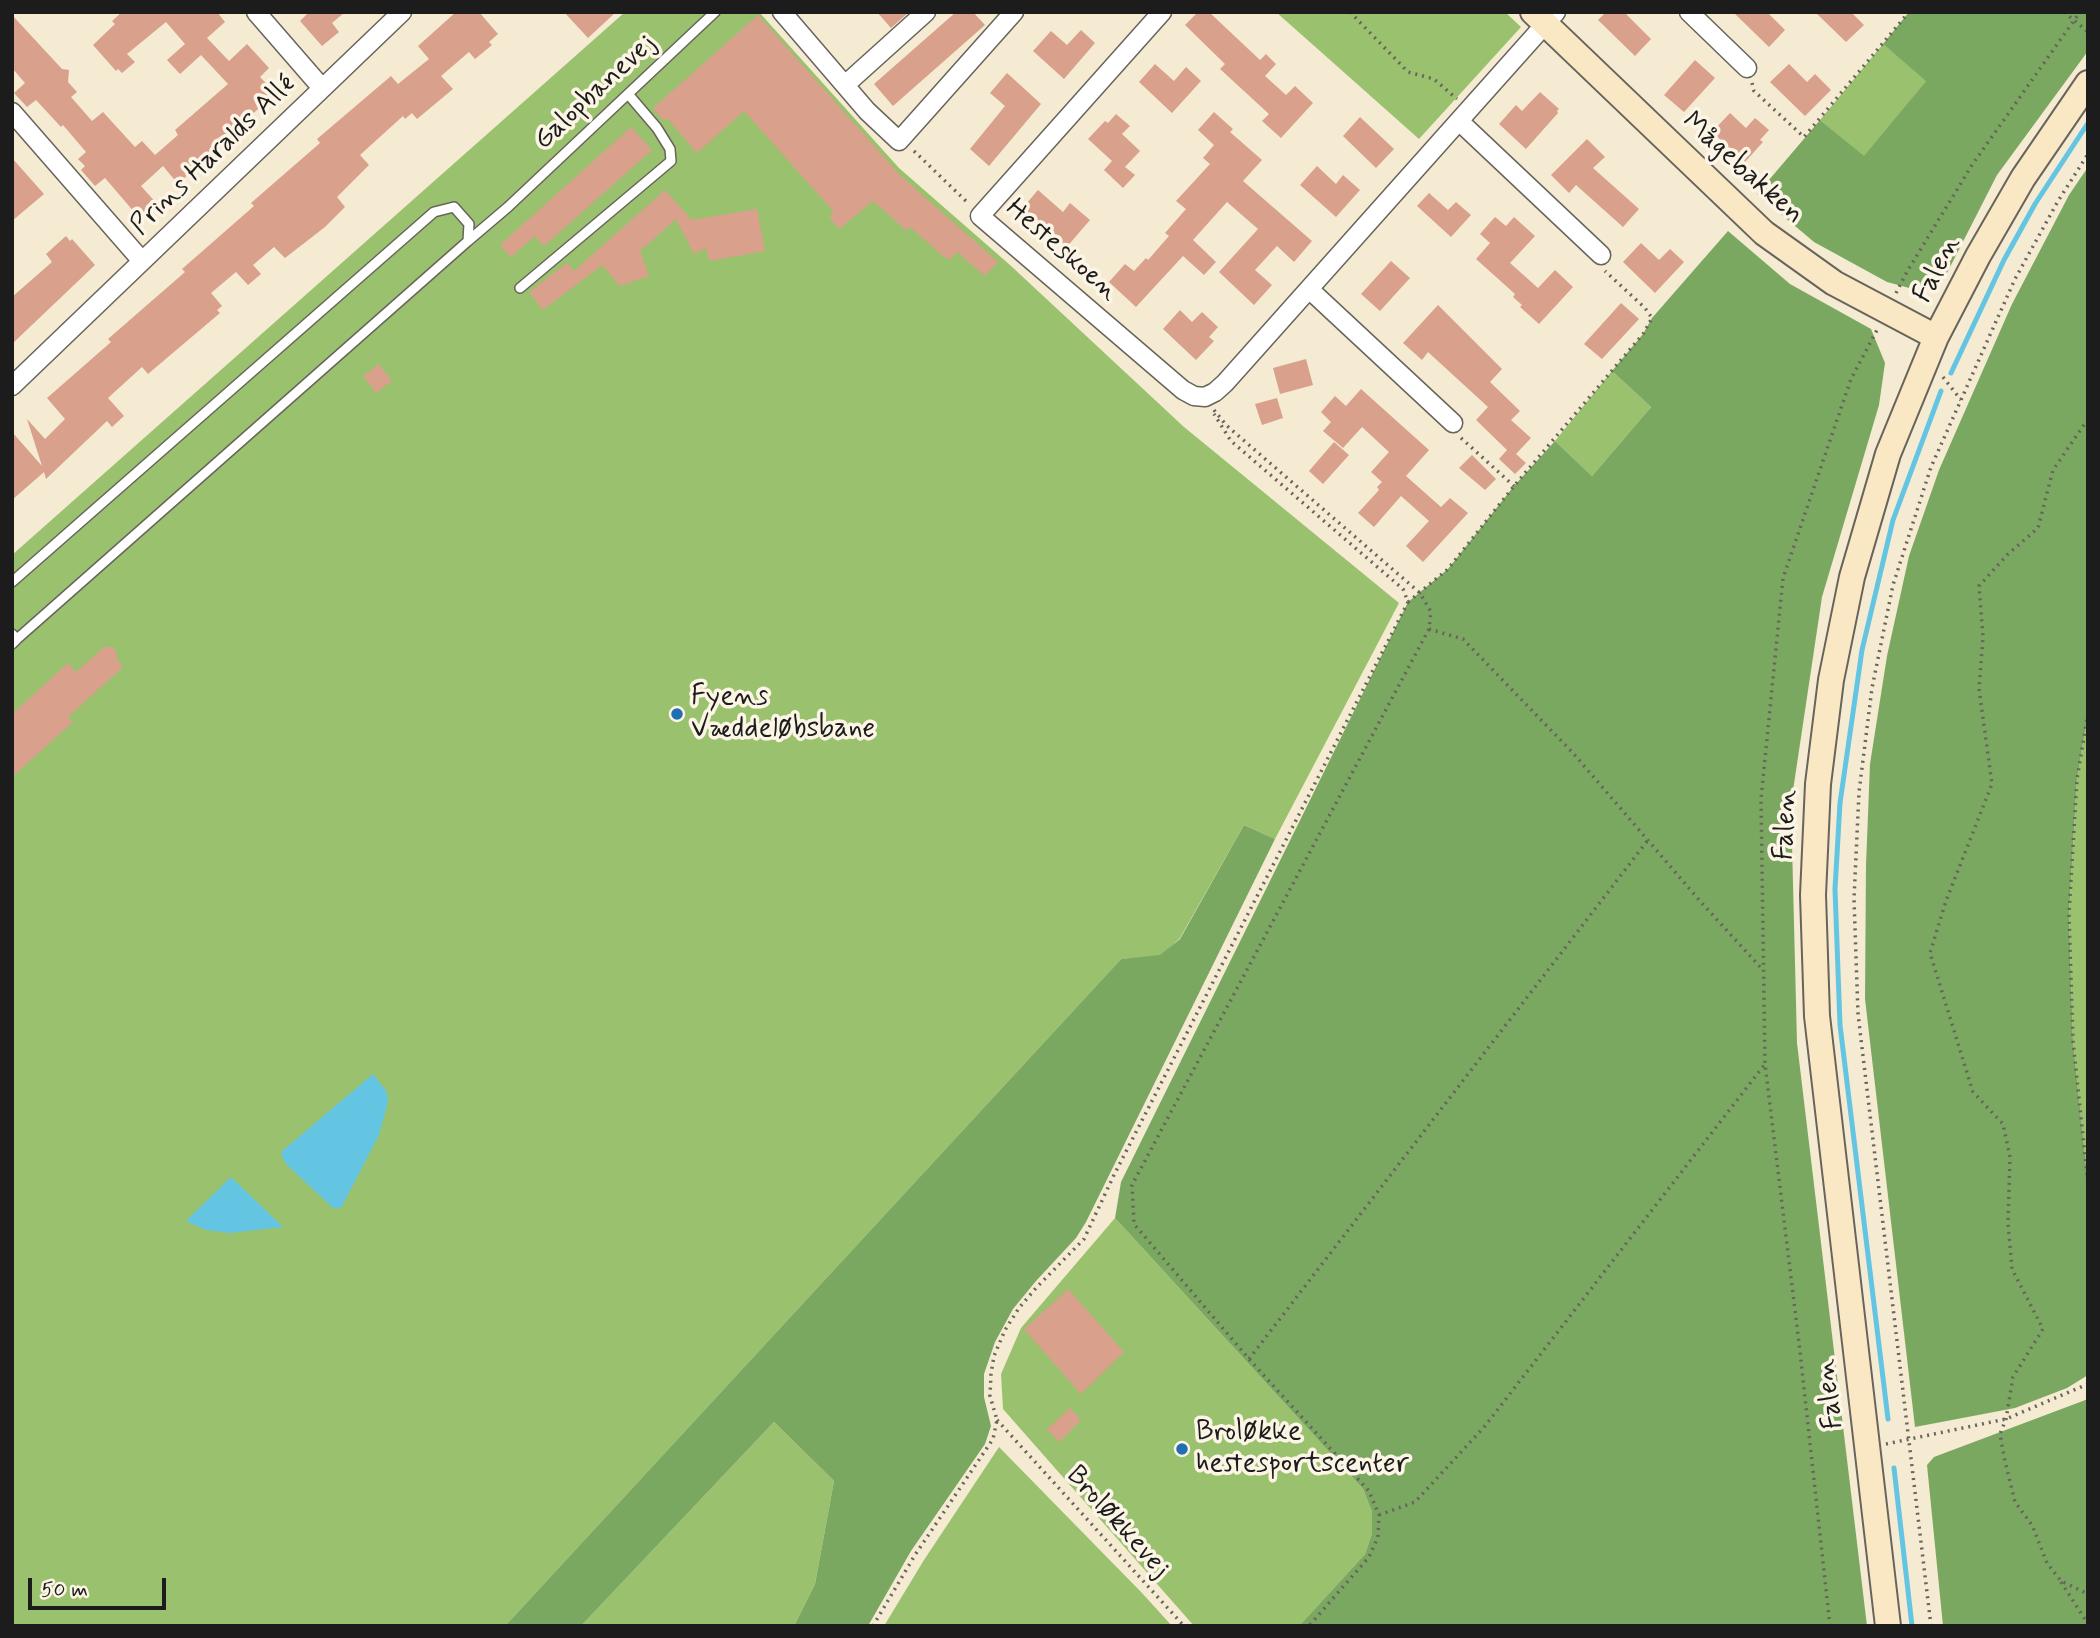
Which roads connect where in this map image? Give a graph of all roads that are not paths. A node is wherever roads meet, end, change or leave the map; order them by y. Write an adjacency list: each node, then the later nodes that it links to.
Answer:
1 (256, 12): 13 (street, Prins Haralds Allé)
2 (402, 12): 13 (street, Prins Haralds Allé)
3 (715, 12): 14 (lane, Galopbanevej)
4 (782, 12): 12 (street)
5 (926, 12): 12 (street)
6 (1014, 12): 12 (street)
7 (1162, 12): 21 (street, Hesteskoen)
8 (1689, 12): 10 (street)
9 (1544, 16): 16 (street); 22 (street, Mågebakken)
10 (1748, 68)
11 (2088, 83): 22 (street, Falen)
12 (845, 85)
13 (322, 88): 19 (street, Prins Haralds Allé)
14 (628, 94): 17 (lane, Galopbanevej); 20 (lane)
15 (12, 112): 19 (street, Prins Haralds Allé)
16 (1464, 116): 18 (street); 21 (street)
17 (468, 241): 25 (lane); 26 (lane, Galopbanevej)
18 (1601, 255)
19 (142, 261): 23 (street, Prins Haralds Allé)
20 (520, 288)
21 (1309, 289): 24 (street)
22 (1932, 347): 27 (street, Falen)
23 (12, 386)
24 (1453, 423)
25 (12, 582)
26 (14, 639)
27 (1888, 1626)

